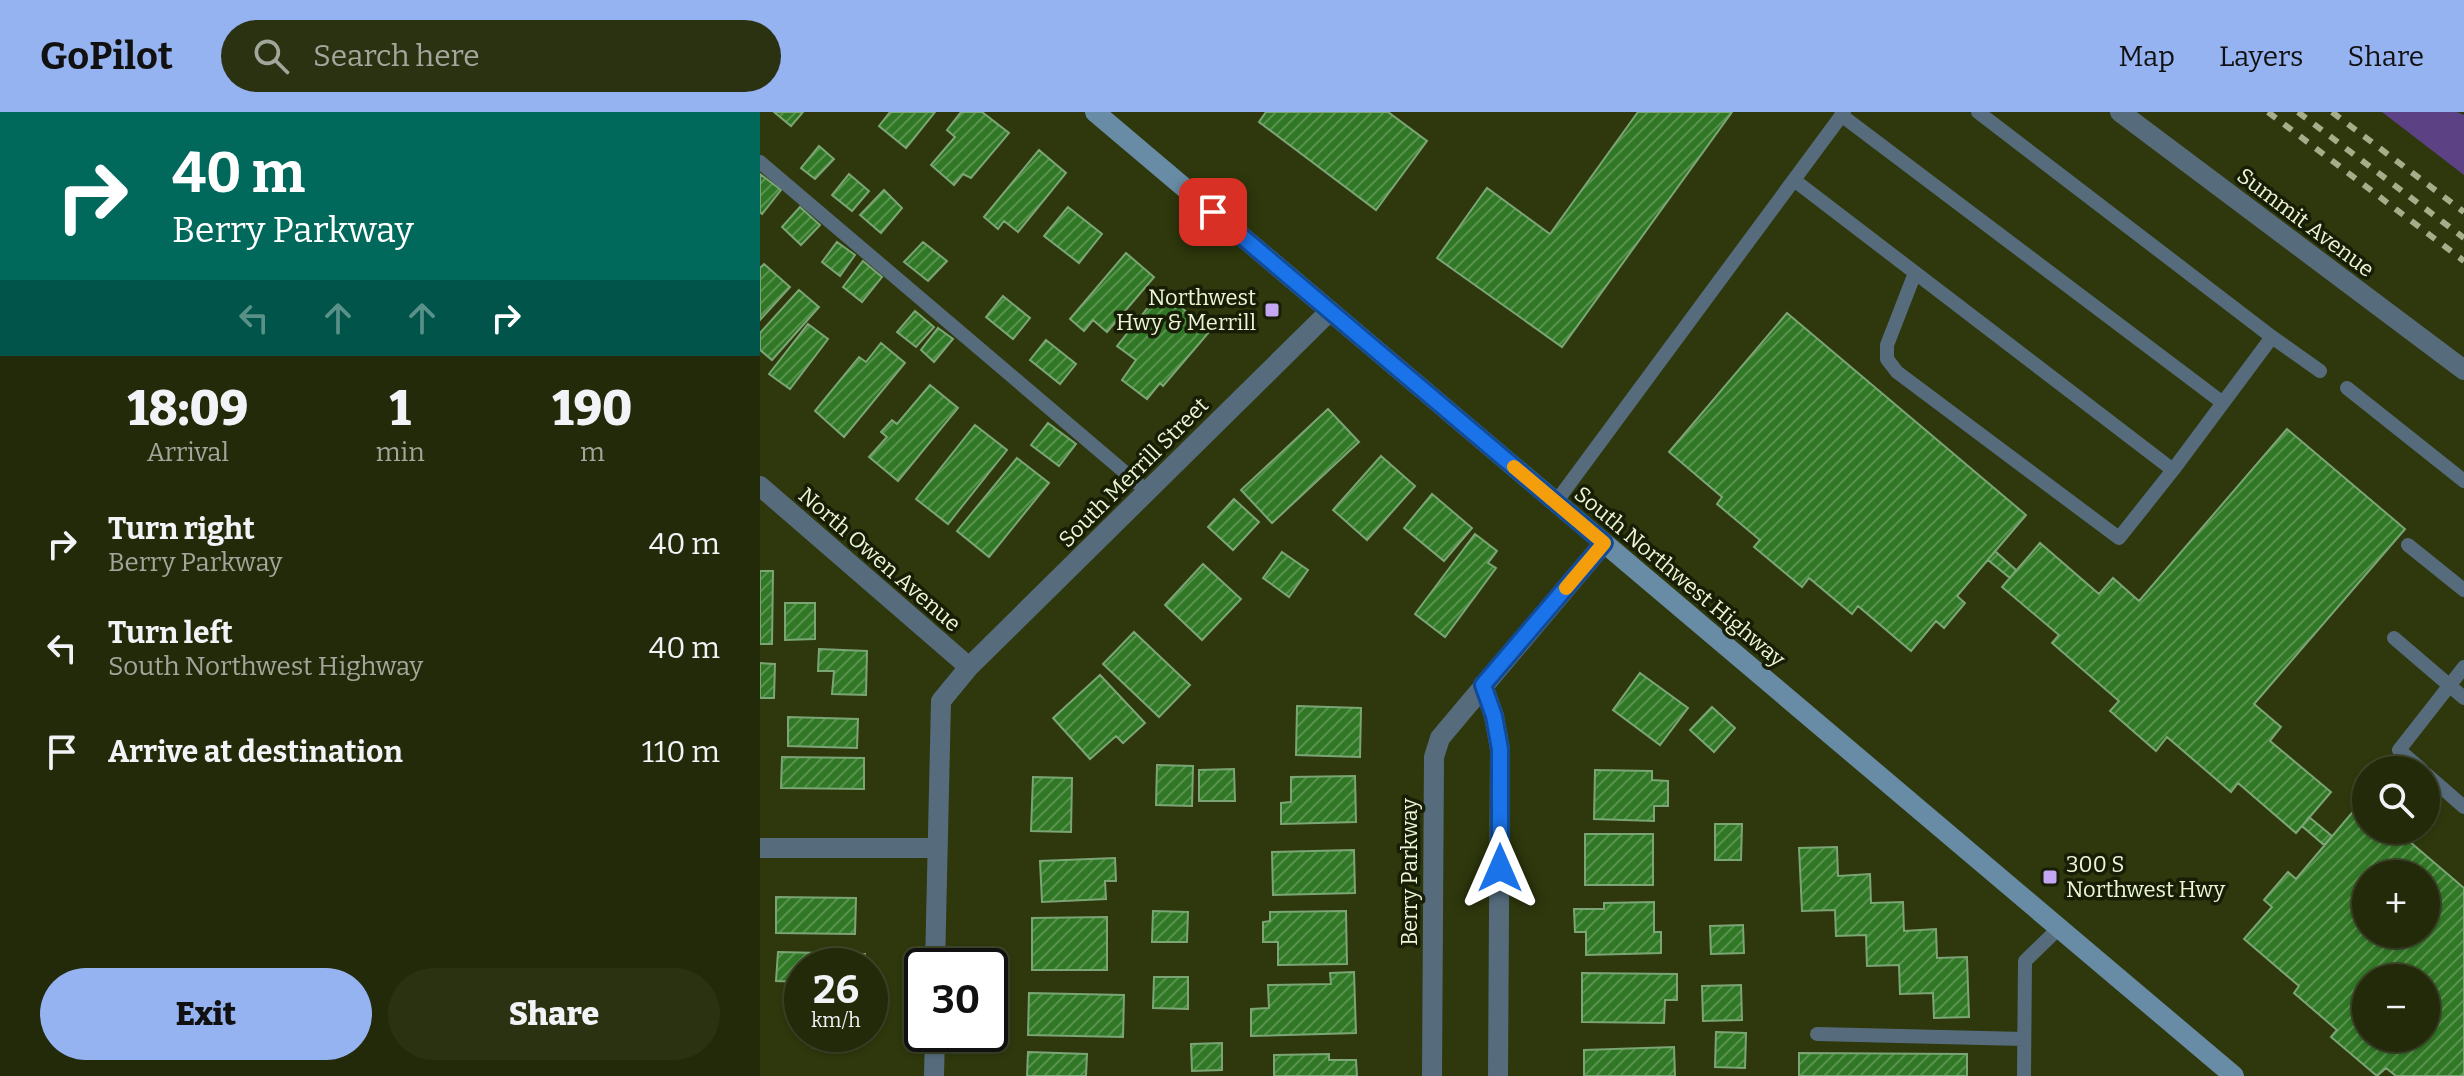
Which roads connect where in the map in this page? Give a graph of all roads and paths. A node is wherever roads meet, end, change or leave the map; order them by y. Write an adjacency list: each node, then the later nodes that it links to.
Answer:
1 (1095, 112): 8 (main road, South Northwest Highway)
2 (1978, 112): 9 (lane)
3 (2120, 112): 10 (street, Summit Avenue)
4 (1842, 114): 6 (lane); 13 (lane)
5 (760, 162): 17 (lane)
6 (1794, 180): 7 (lane); 18 (lane)
7 (1915, 273): 14 (lane); 14 (lane)
8 (1330, 311): 17 (street, South Merrill Street); 18 (main road, South Northwest Highway)
9 (2272, 337): 11 (lane); 13 (lane)
10 (2464, 370)
11 (2320, 371)
12 (2347, 388): 15 (lane)
13 (2223, 403): 14 (lane)
14 (2173, 470)
15 (2464, 481)
16 (760, 486): 23 (street, North Owen Avenue)
17 (1148, 492): 23 (street, South Merrill Street)
18 (1556, 502): 19 (main road, South Northwest Highway)
19 (1604, 543): 25 (street, Berry Parkway); 33 (main road, South Northwest Highway)
20 (2408, 545): 21 (lane)
21 (2464, 590)
22 (2394, 638): 26 (lane)
23 (969, 667): 32 (street, South Merrill Street)
24 (2464, 667): 26 (lane)
25 (1483, 685): 39 (street, Berry Parkway); 40 (street)
26 (2449, 686): 27 (lane); 28 (lane)
27 (2464, 698)
28 (2406, 756)
29 (2440, 786): 30 (lane)
30 (2464, 807)
31 (760, 848): 32 (street)
32 (937, 848): 34 (street, South Merrill Street)
33 (2059, 928): 36 (lane); 42 (main road, South Northwest Highway)
34 (935, 948)
35 (1817, 1034): 36 (lane)
36 (2024, 1039): 41 (lane)
37 (935, 1052): 38 (street)
38 (934, 1076)
39 (1432, 1076)
40 (1498, 1076)
41 (2024, 1076)
42 (2234, 1076)

